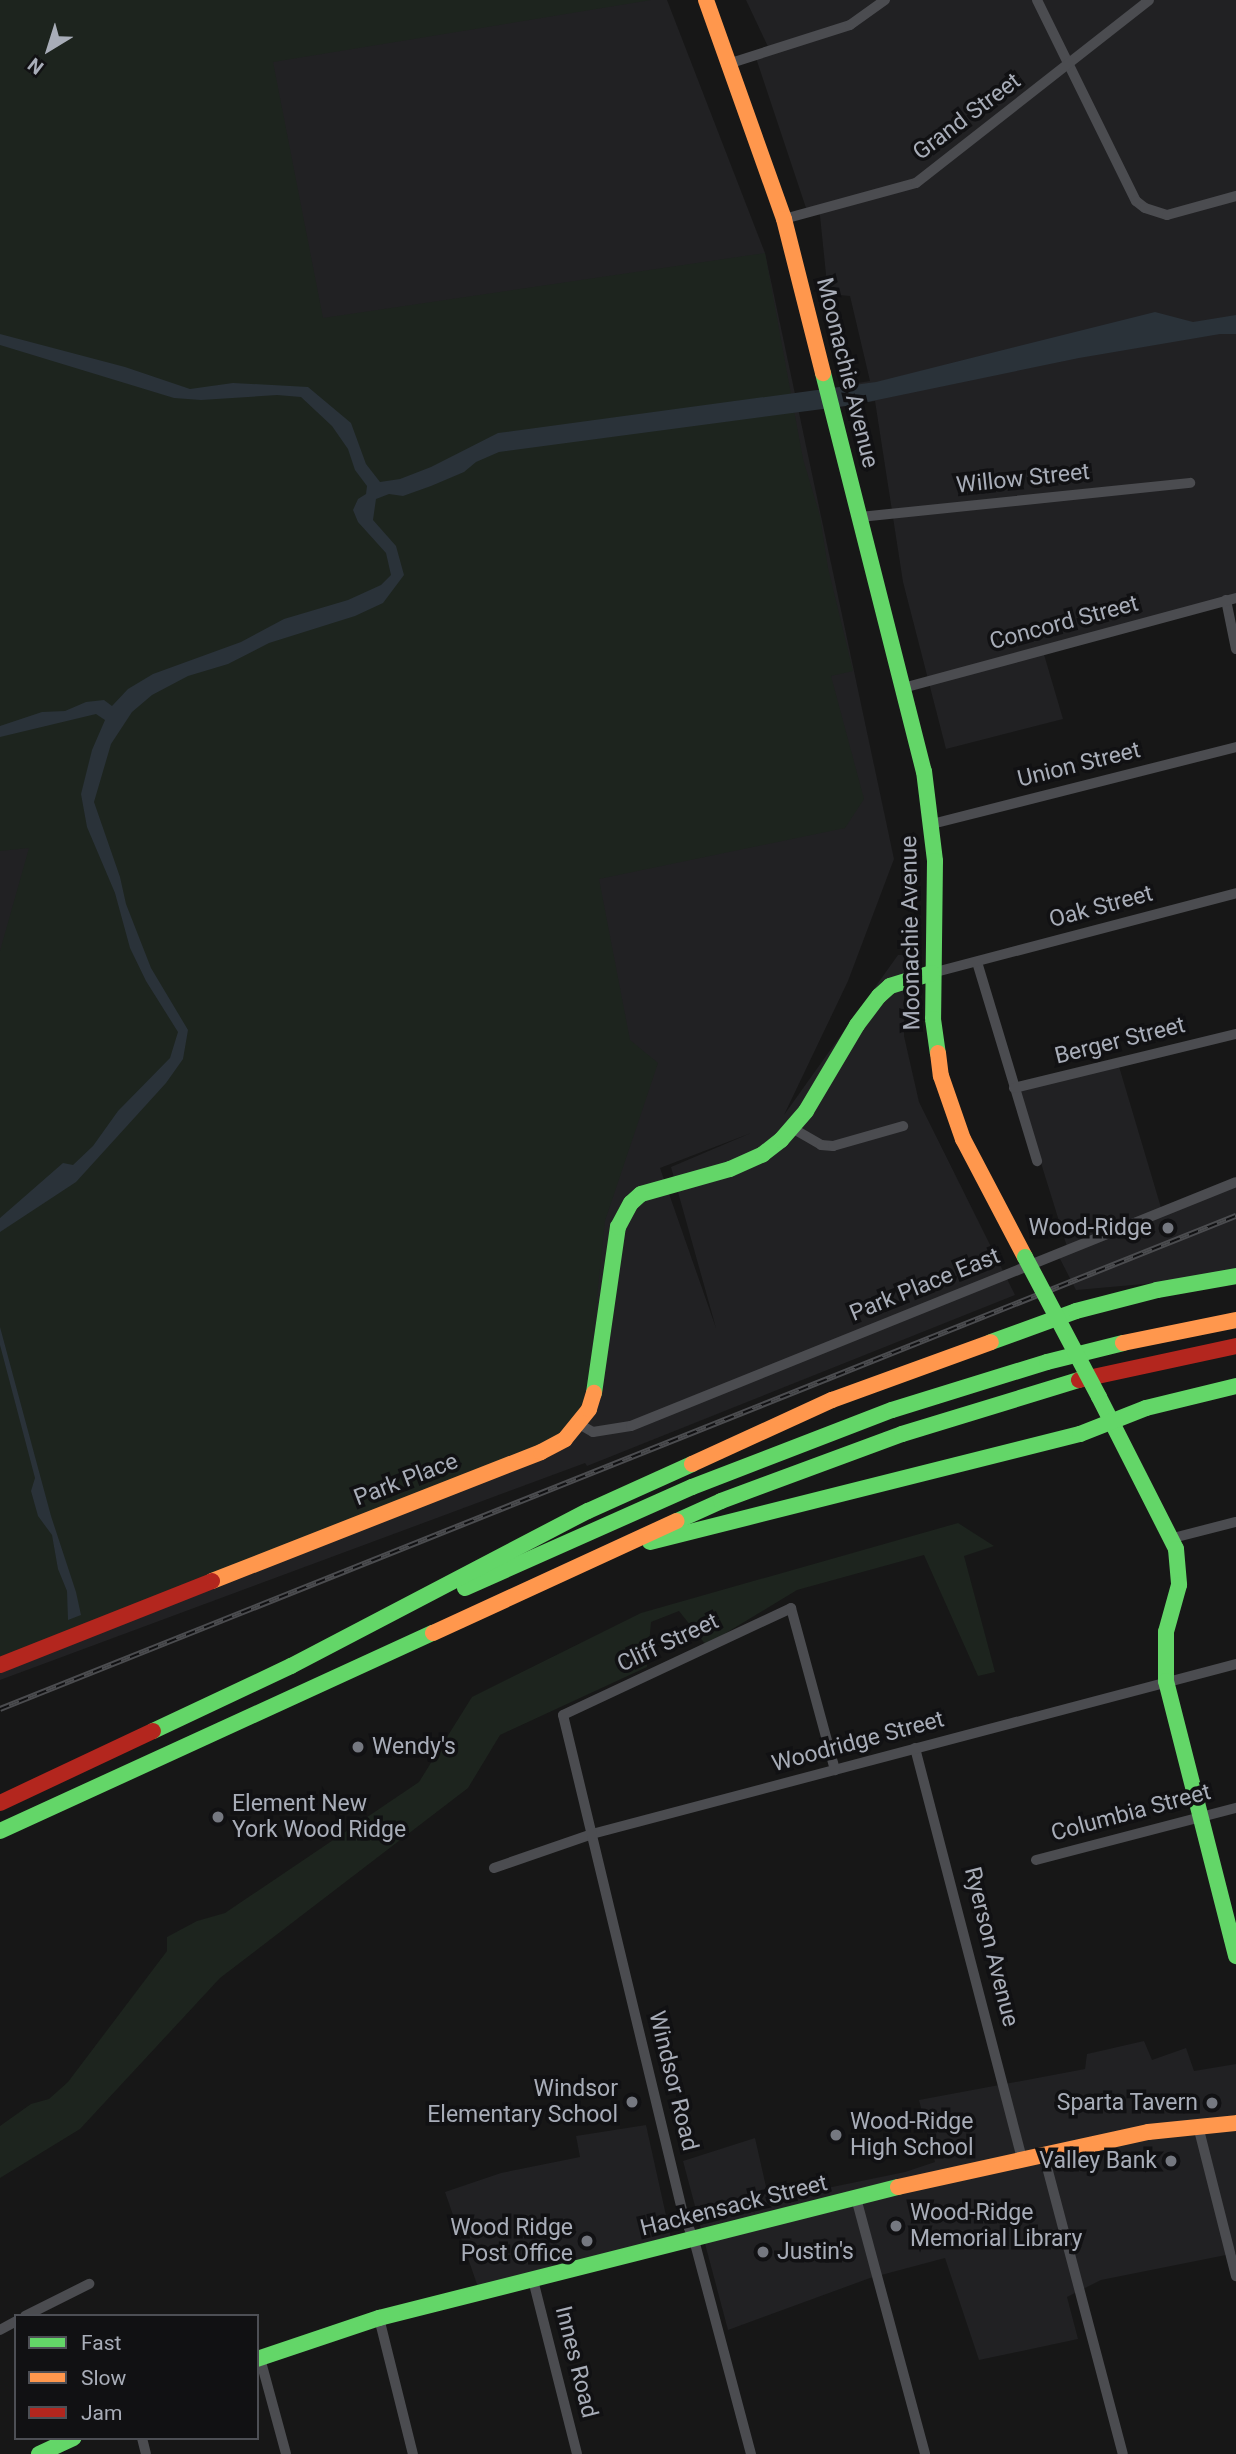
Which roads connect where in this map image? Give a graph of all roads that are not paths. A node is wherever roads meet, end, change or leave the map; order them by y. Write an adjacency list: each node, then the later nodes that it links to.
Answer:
1 (706, 0): 5 (main road, Moonachie Avenue)
2 (885, 0): 5 (street)
3 (1037, 0): 6 (street)
4 (1149, 0): 6 (street, Grand Street)
5 (731, 63): 8 (main road, Moonachie Avenue)
6 (1068, 66): 7 (street); 8 (street, Grand Street)
7 (1236, 196)
8 (784, 219): 10 (main road, Moonachie Avenue)
9 (1190, 483): 10 (street, Willow Street)
10 (860, 517): 13 (main road, Moonachie Avenue)
11 (1231, 599): 12 (street); 13 (street, Concord Street)
12 (1236, 649)
13 (904, 688): 15 (main road, Moonachie Avenue)
14 (1236, 747): 15 (street, Union Street)
15 (932, 824): 18 (main road, Moonachie Avenue)
16 (1236, 892): 17 (street, Oak Street)
17 (976, 962): 18 (street, Oak Street); 20 (street)
18 (932, 973): 22 (main road); 26 (main road, Moonachie Avenue, bridge)
19 (1236, 1034): 20 (street, Berger Street)
20 (1014, 1088): 23 (street)
21 (903, 1126): 22 (street)
22 (792, 1128): 31 (main road)
23 (1037, 1161)
24 (1236, 1182): 31 (street, Park Place East)
25 (1233, 1276): 26 (main road)
26 (1057, 1317): 30 (main road, Moonachie Avenue, bridge); 37 (main road)
27 (1236, 1320): 37 (main road)
28 (1236, 1346): 34 (main road)
29 (1236, 1386): 30 (main road)
30 (1111, 1421): 33 (main road, Moonachie Avenue); 34 (main road)
31 (579, 1424): 36 (main road, Park Place)
32 (1236, 1522): 33 (street)
33 (1172, 1538): 38 (main road, Moonachie Avenue)
34 (636, 1542): 47 (main road)
35 (1236, 1664): 38 (street, Woodridge Street)
36 (0, 1665)
37 (291, 1666): 42 (main road)
38 (1166, 1681): 40 (street, Woodridge Street); 46 (main road, Moonachie Avenue)
39 (563, 1715): 41 (street, Cliff Street); 48 (street, Windsor Road)
40 (915, 1748): 41 (street, Woodridge Street); 55 (street, Ryerson Avenue)
41 (835, 1770): 48 (street, Woodridge Street)
42 (37, 1785): 43 (main road); 44 (main road)
43 (0, 1789)
44 (0, 1803)
45 (1236, 1808): 46 (street, Columbia Street)
46 (1200, 1817): 49 (street, Columbia Street); 51 (main road, Moonachie Avenue)
47 (0, 1831)
48 (592, 1834): 50 (street, Woodridge Street); 57 (street, Windsor Road)
49 (1036, 1860)
50 (494, 1868)
51 (1236, 1953)
52 (1236, 2123): 53 (main road, Hackensack Street)
53 (1198, 2126): 54 (main road, Hackensack Street); 58 (street)
54 (1043, 2152): 55 (main road, Hackensack Street); 71 (street)
55 (1022, 2158): 56 (main road, Hackensack Street)
56 (856, 2198): 57 (main road, Hackensack Street); 70 (street)
57 (694, 2241): 59 (main road, Hackensack Street); 69 (street, Windsor Road)
58 (1236, 2276)
59 (533, 2280): 62 (main road, Hackensack Street); 68 (street, Innes Road)
60 (89, 2284): 61 (street)
61 (28, 2314)
62 (379, 2318): 63 (main road, Hackensack Street); 67 (street)
63 (259, 2358): 66 (street)
64 (70, 2440): 65 (main road)
65 (39, 2454)
66 (286, 2454)
67 (413, 2454)
68 (578, 2454)
69 (751, 2454)
70 (925, 2454)
71 (1123, 2454)

